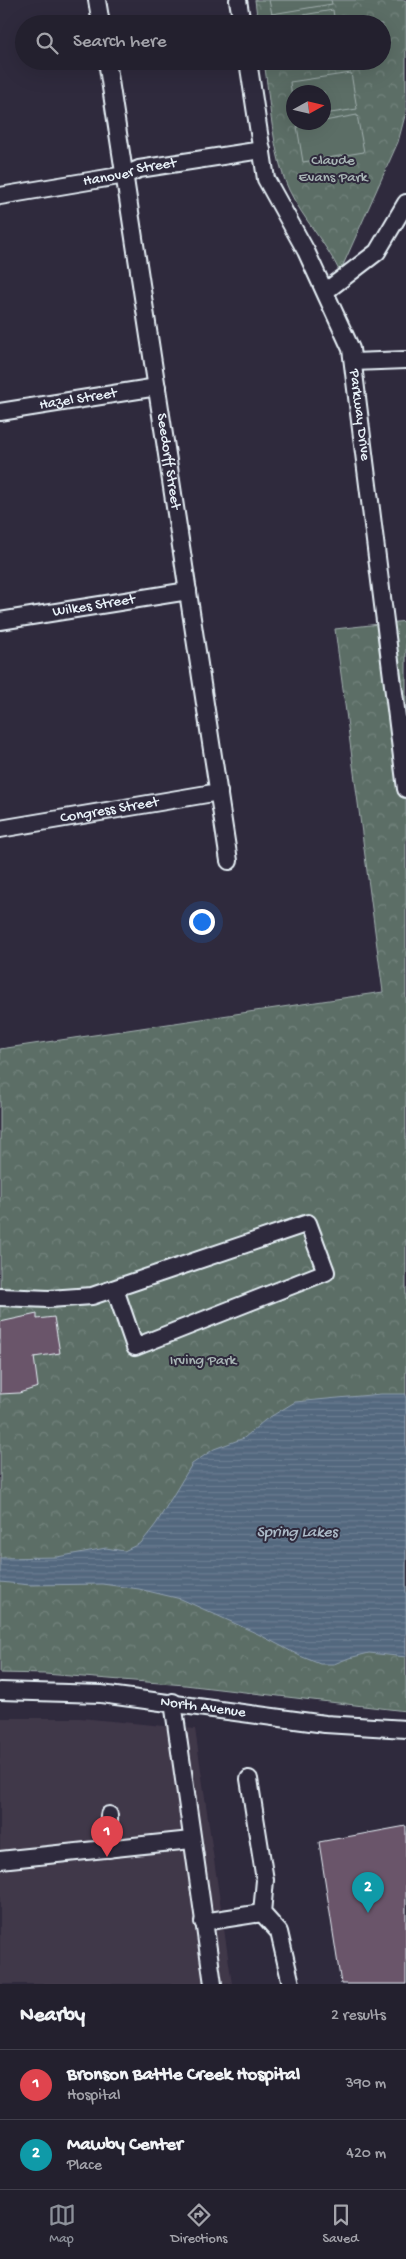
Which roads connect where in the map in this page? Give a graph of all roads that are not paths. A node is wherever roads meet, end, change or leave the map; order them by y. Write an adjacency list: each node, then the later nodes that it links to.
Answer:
1 (97, 0): 3 (street)
2 (238, 0): 4 (street)
3 (100, 15)
4 (240, 15)
5 (108, 70): 8 (street, Seedorff Street)
6 (249, 70): 7 (street, Parkway Drive)
7 (262, 150): 8 (street, Hanover Street); 11 (street, Parkway Drive)
8 (125, 175): 9 (street, Hanover Street); 14 (street, Seedorff Street)
9 (0, 196)
10 (406, 203): 11 (street)
11 (326, 291): 13 (street, Parkway Drive)
12 (406, 360): 13 (street)
13 (353, 362): 18 (street, Parkway Drive)
14 (157, 387): 15 (street, Hazel Street); 16 (street, Seedorff Street)
15 (0, 412)
16 (188, 591): 17 (street, Wilkes Street); 19 (street, Seedorff Street)
17 (0, 621)
18 (406, 789)
19 (218, 792): 20 (street, Congress Street); 21 (street, Seedorff Street)
20 (0, 829)
21 (228, 861)
22 (115, 1289): 22 (street); 23 (street)
23 (0, 1297)
24 (0, 1691): 25 (street, North Avenue)
25 (173, 1702): 26 (street, North Avenue); 29 (street)
26 (406, 1729)
27 (249, 1779): 32 (street)
28 (109, 1815): 30 (street)
29 (191, 1840): 30 (street); 33 (street)
30 (108, 1849): 31 (street)
31 (0, 1860)
32 (262, 1913): 33 (street); 35 (street)
33 (203, 1922): 34 (street)
34 (213, 1984)
35 (291, 1984)

